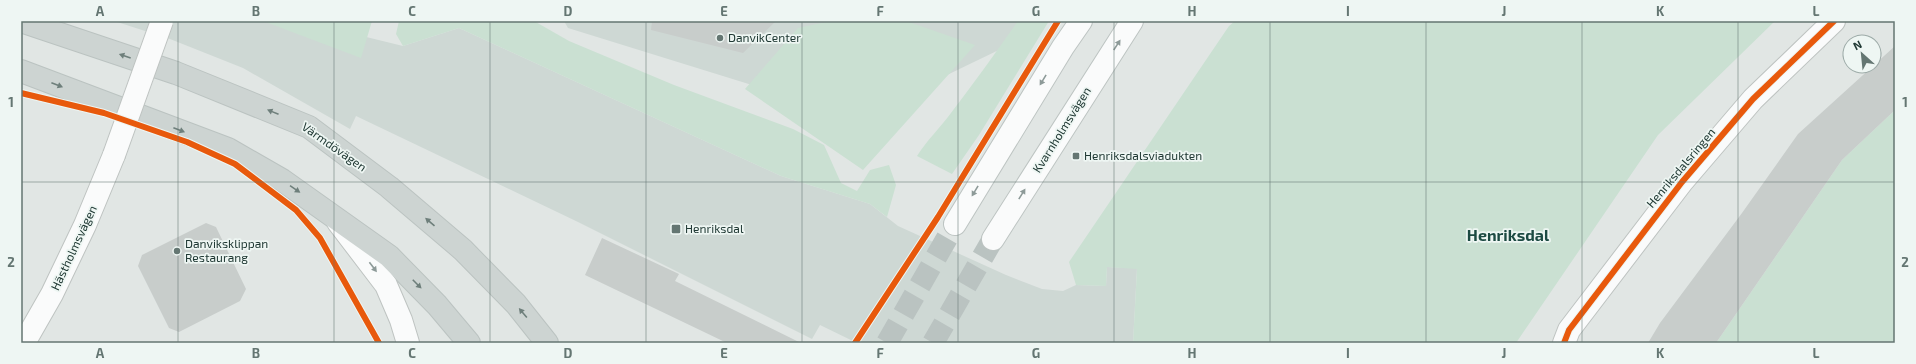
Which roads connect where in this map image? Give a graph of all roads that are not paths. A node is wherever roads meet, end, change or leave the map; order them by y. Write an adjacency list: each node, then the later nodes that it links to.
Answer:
1 (21, 21): 13 (main road, Värmdövägen, one-way to 1)
2 (162, 21): 10 (street, Hästholmsvägen, bridge)
3 (1081, 21): 8 (street, one-way to 8)
4 (1132, 21): 9 (street, Kvarnholmsvägen, one-way to 4)
5 (1834, 21): 14 (street, Henriksdalsringen)
6 (21, 71): 7 (main road, one-way to 7)
7 (332, 214): 11 (street, one-way to 11); 12 (main road, one-way to 12)
8 (955, 224)
9 (993, 239)
10 (24, 337)
11 (408, 343)
12 (469, 343)
13 (548, 343)
14 (1564, 343)

